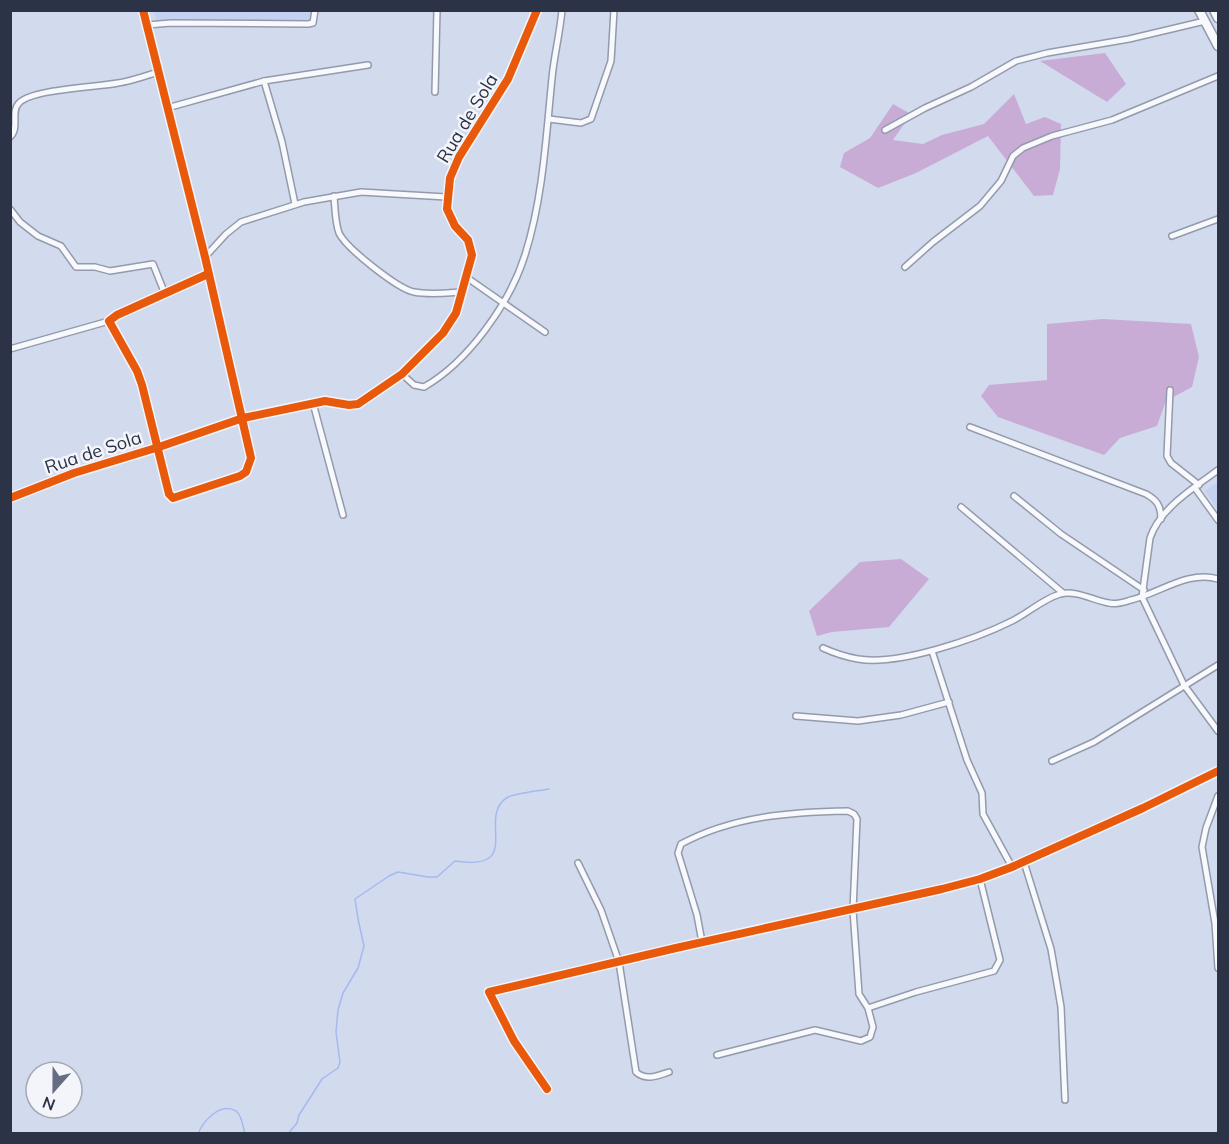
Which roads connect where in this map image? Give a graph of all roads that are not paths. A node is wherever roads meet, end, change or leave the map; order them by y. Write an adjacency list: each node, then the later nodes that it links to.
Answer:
1 (143, 10): 11 (street)
2 (315, 10): 11 (street)
3 (437, 10): 17 (street)
4 (537, 10): 23 (street, Rua de Sola)
5 (562, 10): 19 (street)
6 (614, 10): 19 (street)
7 (1199, 10): 10 (main road)
8 (1214, 10): 9 (main road)
9 (1218, 18)
10 (1205, 21): 12 (main road); 20 (street)
11 (147, 25): 14 (street)
12 (1218, 46)
13 (368, 64): 16 (street)
14 (158, 72): 18 (street); 21 (street)
15 (1218, 76): 29 (street)
16 (264, 81): 18 (street); 24 (street)
17 (435, 92)
18 (167, 108): 28 (street)
19 (549, 119): 34 (street)
20 (885, 130)
21 (10, 137)
22 (334, 196): 23 (street); 24 (street); 32 (street)
23 (446, 198): 31 (street, Rua de Sola)
24 (295, 204): 28 (street)
25 (10, 209): 33 (street)
26 (1218, 219): 27 (street)
27 (1172, 236)
28 (205, 257): 30 (street)
29 (904, 267)
30 (208, 274): 33 (street); 41 (street)
31 (466, 277): 32 (street, Rua de Sola); 34 (street)
32 (460, 292): 38 (street, Rua de Sola)
33 (165, 294): 35 (street)
34 (502, 303): 36 (street); 38 (street)
35 (109, 321): 37 (street); 43 (street)
36 (545, 332)
37 (10, 349)
38 (402, 374): 40 (street, Rua de Sola)
39 (1170, 390): 45 (street)
40 (313, 403): 41 (street, Rua de Sola); 49 (street)
41 (243, 418): 43 (street, Rua de Sola); 43 (street)
42 (970, 427): 50 (street)
43 (159, 447): 47 (street, Rua de Sola)
44 (1218, 470): 45 (street)
45 (1197, 487): 50 (street); 51 (street)
46 (1014, 496): 53 (street)
47 (10, 498)
48 (961, 507): 54 (street)
49 (343, 515)
50 (1161, 519): 53 (street)
51 (1218, 520)
52 (1218, 579): 55 (street)
53 (1144, 590): 55 (street)
54 (1063, 593): 55 (street); 57 (street)
55 (1142, 597): 59 (street)
56 (823, 648): 57 (street)
57 (932, 651): 60 (street)
58 (1218, 665): 59 (street)
59 (1184, 685): 62 (street); 63 (street)
60 (950, 702): 61 (street); 68 (street)
61 (796, 716)
62 (1218, 731)
63 (1052, 761)
64 (1218, 771): 66 (street)
65 (1218, 796): 73 (street)
66 (1024, 862): 68 (street); 78 (street)
67 (578, 863): 72 (street)
68 (1011, 867): 69 (street)
69 (980, 879): 70 (street); 74 (street)
70 (853, 910): 71 (street); 71 (street); 74 (street)
71 (702, 942): 72 (street)
72 (619, 962): 76 (street); 77 (street)
73 (1218, 968)
74 (868, 1008): 75 (street)
75 (717, 1055)
76 (669, 1072)
77 (547, 1089)
78 (1065, 1100)

